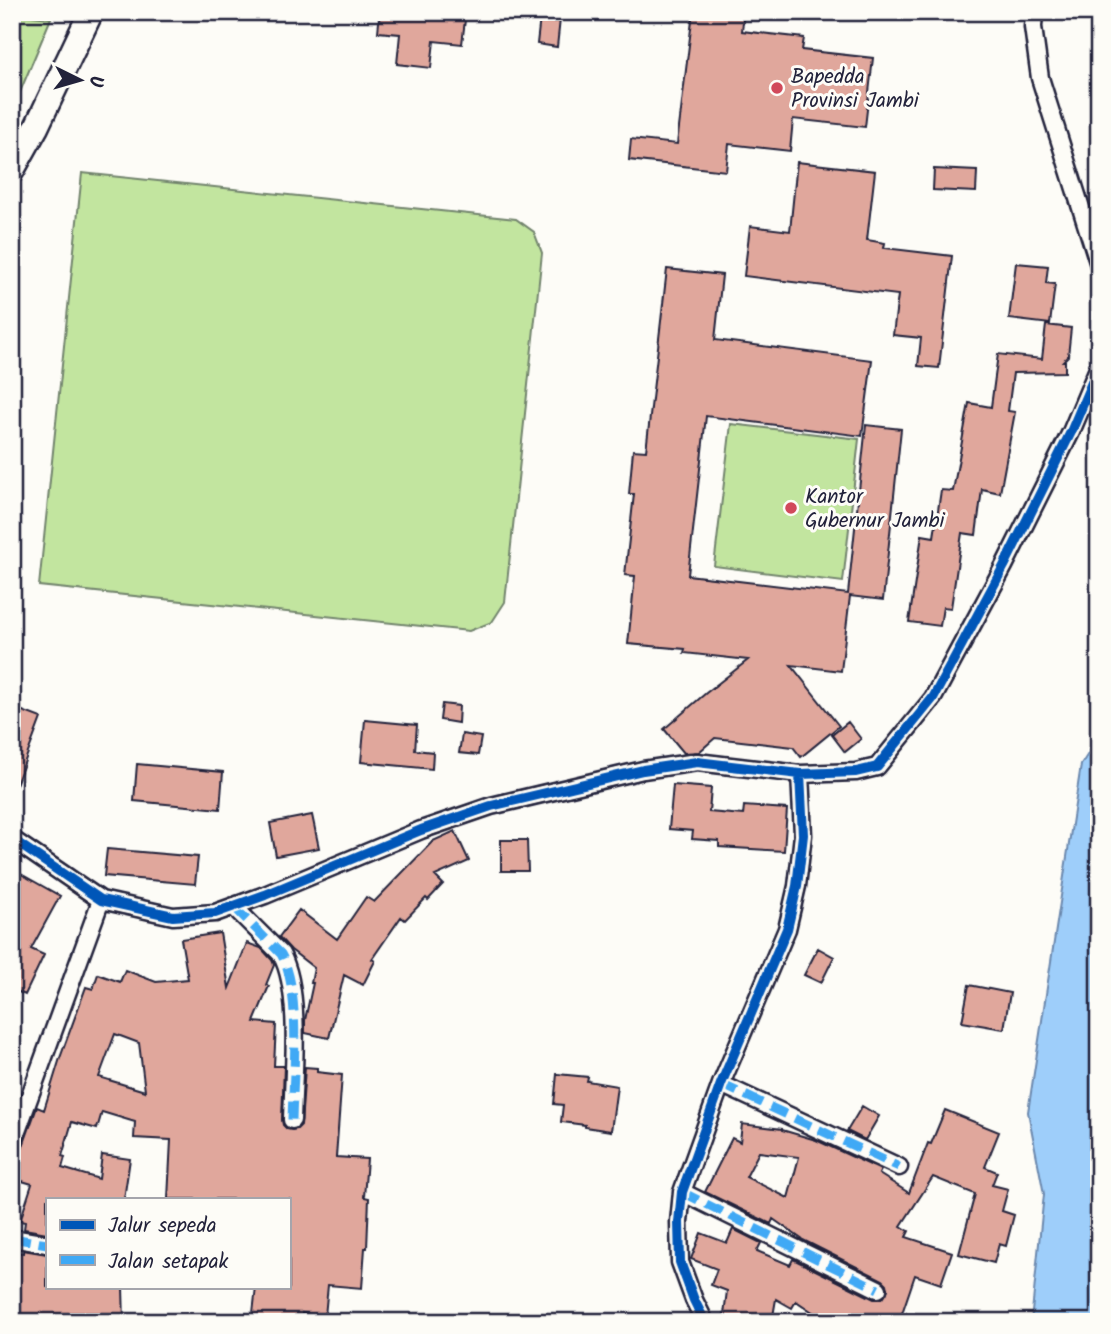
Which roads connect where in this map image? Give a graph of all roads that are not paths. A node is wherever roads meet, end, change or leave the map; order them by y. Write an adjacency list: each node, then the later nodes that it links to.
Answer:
1 (91, 12): 3 (main road)
2 (1034, 12): 4 (street)
3 (12, 171)
4 (1099, 265)
5 (1099, 366): 6 (street)
6 (800, 774): 9 (street); 10 (street)
7 (12, 839): 8 (street)
8 (101, 900): 9 (street); 12 (street)
9 (234, 906): 11 (street)
10 (721, 1084): 13 (street); 14 (street)
11 (292, 1121)
12 (12, 1145)
13 (899, 1167)
14 (682, 1192): 17 (street); 18 (street)
15 (12, 1238): 16 (street)
16 (46, 1244)
17 (878, 1289)
18 (705, 1322)

